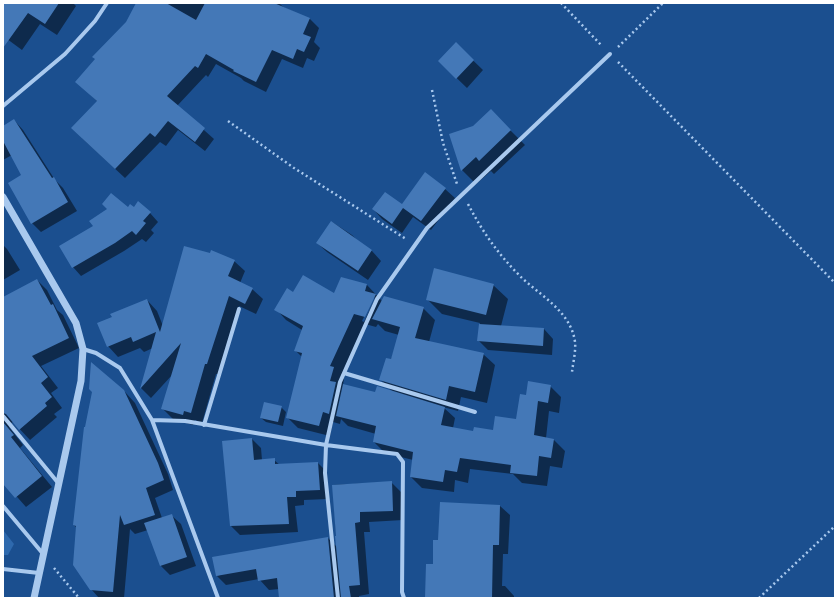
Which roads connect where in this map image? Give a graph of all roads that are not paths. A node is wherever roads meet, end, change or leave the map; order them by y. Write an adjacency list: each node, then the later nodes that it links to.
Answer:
1 (107, 3): 3 (street)
2 (610, 54): 7 (street)
3 (3, 106)
4 (3, 197): 6 (street)
5 (239, 309): 11 (street)
6 (83, 349): 10 (street); 13 (street)
7 (344, 373): 8 (street); 12 (street)
8 (475, 412)
9 (3, 416): 13 (street)
10 (152, 420): 11 (street); 19 (street)
11 (204, 425): 12 (street)
12 (326, 445): 20 (street); 21 (street)
13 (59, 485): 15 (street)
14 (3, 506): 15 (street)
15 (44, 556): 17 (street)
16 (3, 569): 17 (street)
17 (39, 574): 18 (street)
18 (34, 598)
19 (218, 598)
20 (338, 598)
21 (404, 598)

